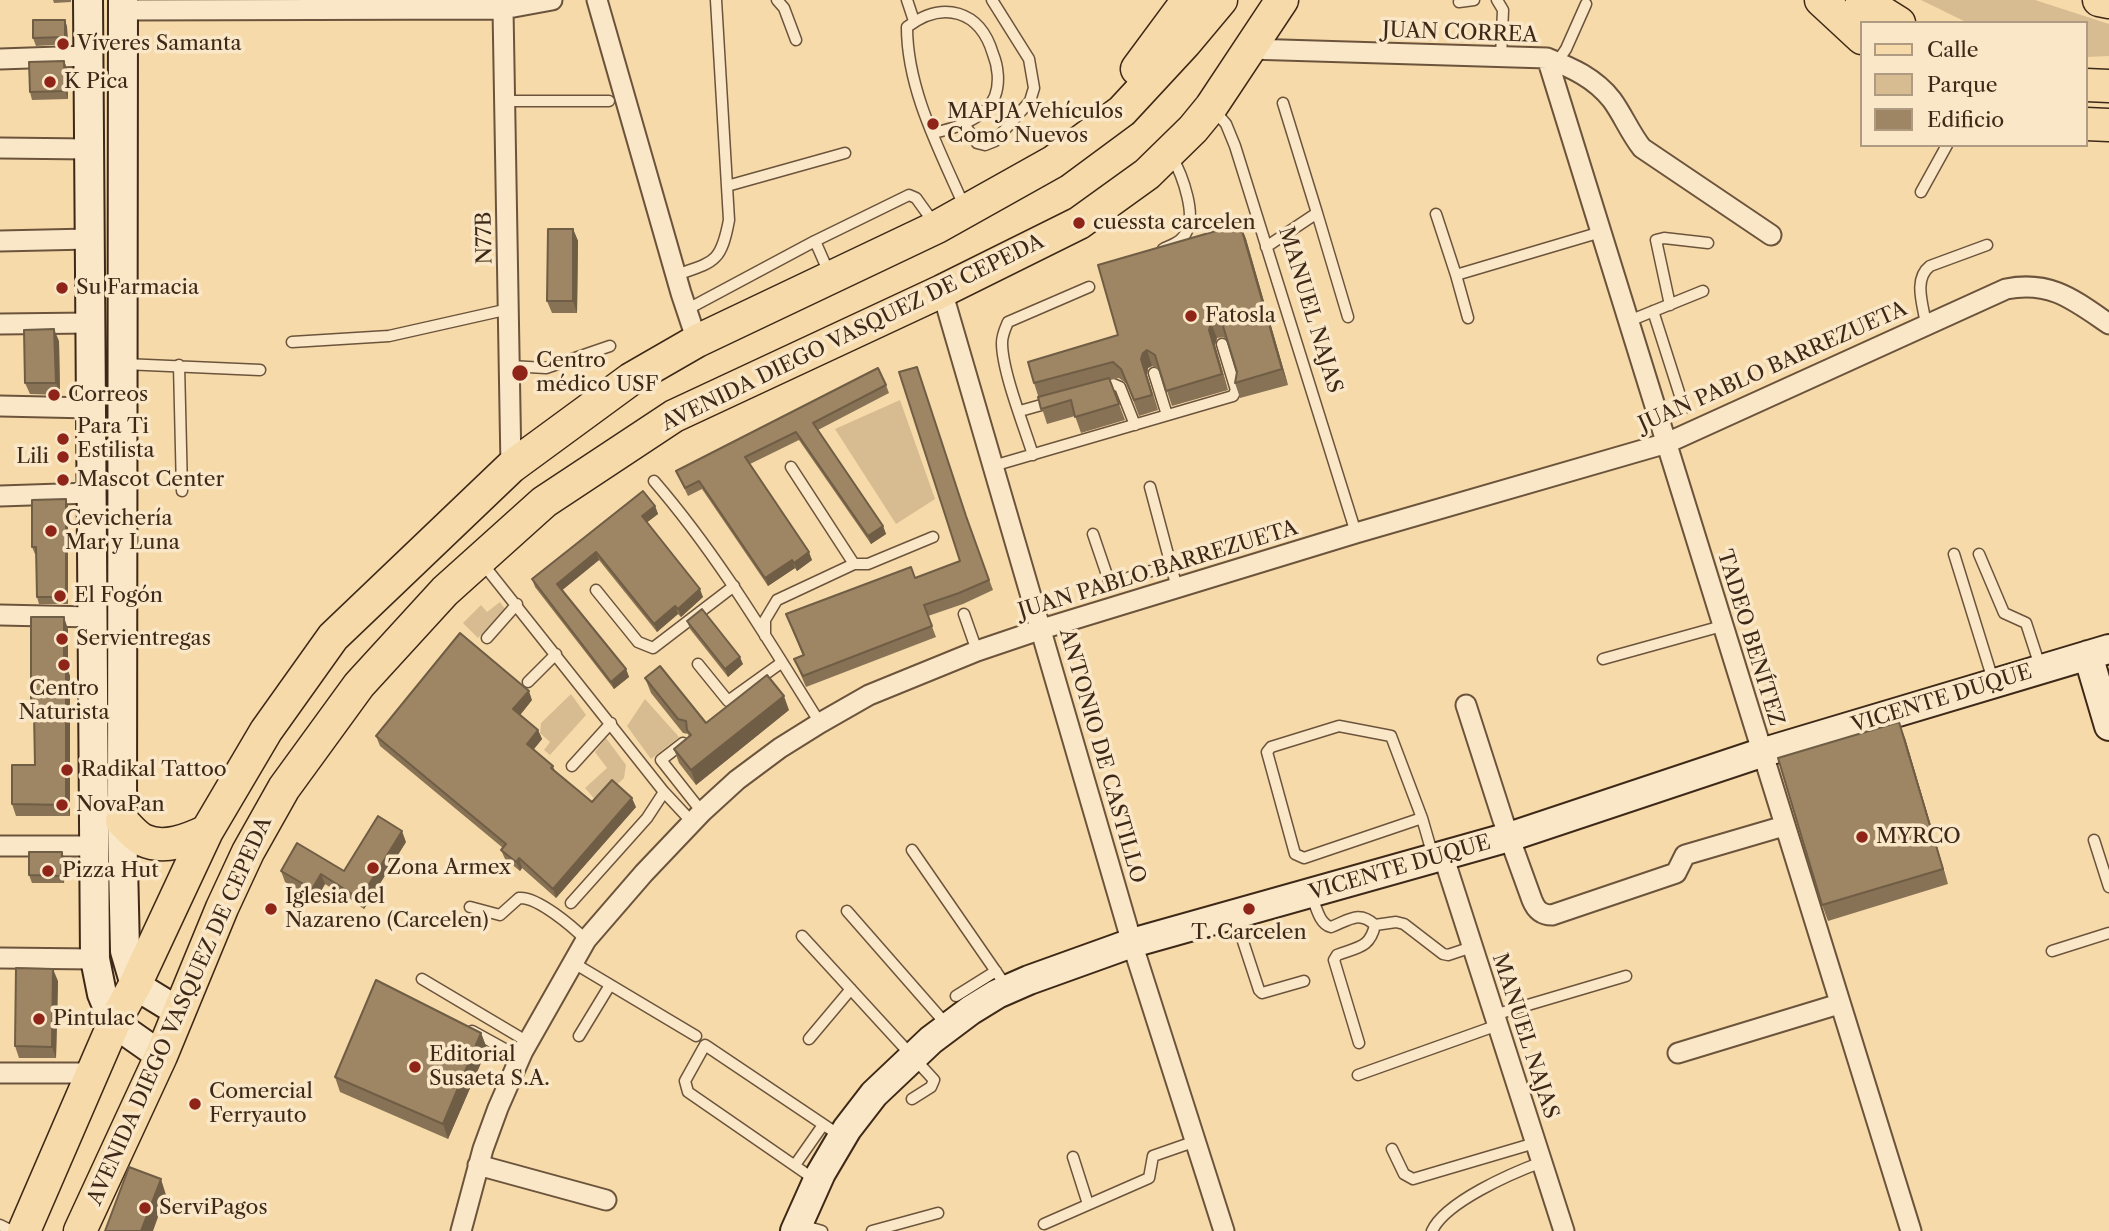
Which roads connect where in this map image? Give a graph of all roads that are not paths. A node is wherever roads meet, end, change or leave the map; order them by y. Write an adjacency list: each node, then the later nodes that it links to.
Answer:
1 (88, 0): 26 (street)
2 (552, 0): 20 (street)
3 (597, 0): 61 (street)
4 (716, 0): 46 (lane)
5 (777, 0): 24 (lane)
6 (907, 0): 21 (lane)
7 (992, 0): 36 (lane)
8 (1188, 0): 45 (main road)
9 (1221, 0): 45 (main road)
10 (1282, 0): 25 (main road, AVENIDA DIEGO VASQUEZ DE CEPEDA)
11 (1474, 0): 16 (lane)
12 (1497, 0): 27 (lane)
13 (1821, 0): 23 (main road)
14 (1863, 0): 22 (main road)
15 (2099, 0): 17 (main road)
16 (1460, 2)
17 (2109, 2)
18 (1586, 4): 29 (lane)
19 (123, 5): 20 (street); 82 (street)
20 (502, 5): 32 (street, N77B)
21 (914, 21): 36 (lane); 39 (lane)
22 (1896, 21)
23 (1860, 36)
24 (796, 40)
25 (1249, 49): 27 (street, JUAN CORREA); 35 (main road, AVENIDA DIEGO VASQUEZ DE CEPEDA)
26 (88, 56): 28 (street); 42 (street)
27 (1501, 57): 29 (street, JUAN CORREA)
28 (0, 59)
29 (1552, 60): 52 (street, TADEO BENÍTEZ); 53 (street, JUAN CORREA)
30 (2088, 85): 31 (main road)
31 (2109, 86)
32 (505, 101): 33 (lane); 68 (street, N77B)
33 (609, 102)
34 (1283, 103): 49 (lane)
35 (1211, 107): 43 (main road, AVENIDA DIEGO VASQUEZ DE CEPEDA); 59 (lane, MANUEL NAJAS)
36 (964, 124): 39 (lane)
37 (2088, 124): 38 (main road)
38 (2109, 125)
39 (932, 133): 48 (lane)
40 (1946, 147): 47 (lane)
41 (0, 148): 42 (street)
42 (89, 149): 54 (street)
43 (1169, 152): 60 (lane); 65 (main road, AVENIDA DIEGO VASQUEZ DE CEPEDA)
44 (845, 153): 46 (lane)
45 (1053, 162): 48 (main road)
46 (727, 186): 61 (lane)
47 (1921, 192)
48 (967, 210): 51 (main road)
49 (1317, 213): 59 (lane); 71 (lane)
50 (1436, 214): 62 (lane)
51 (937, 227): 56 (lane); 63 (main road)
52 (1601, 232): 62 (lane); 73 (street, TADEO BENÍTEZ)
53 (1771, 235)
54 (89, 239): 55 (street); 74 (street)
55 (0, 241)
56 (815, 242): 63 (lane); 69 (lane)
57 (1708, 243): 67 (lane)
58 (1987, 245): 76 (lane)
59 (1266, 247): 105 (lane, MANUEL NAJAS)
60 (1150, 256)
61 (676, 275): 69 (street)
62 (1456, 275): 72 (lane)
63 (832, 278): 78 (main road)
64 (1089, 287): 92 (lane)
65 (942, 291): 97 (street, ANTONIO DE CASTILLO); 110 (main road, AVENIDA DIEGO VASQUEZ DE CEPEDA)
66 (1703, 291): 67 (lane)
67 (1670, 304): 70 (lane)
68 (509, 309): 79 (lane); 84 (street, N77B)
69 (686, 310): 78 (street)
70 (1653, 311): 73 (lane); 91 (lane)
71 (1348, 317)
72 (1468, 318)
73 (1629, 321): 95 (street, TADEO BENÍTEZ)
74 (90, 323): 75 (street); 90 (street)
75 (0, 324)
76 (1926, 324): 77 (street, JUAN PABLO BARREZUETA); 95 (street, JUAN PABLO BARREZUETA)
77 (2109, 324)
78 (697, 341): 98 (main road)
79 (292, 342)
80 (1222, 344): 93 (lane)
81 (610, 346): 84 (lane)
82 (123, 364): 83 (lane); 143 (street)
83 (179, 365): 85 (lane); 102 (lane)
84 (510, 366): 98 (street, N77B)
85 (260, 370)
86 (1154, 373): 93 (lane)
87 (1086, 392): 94 (lane)
88 (1060, 400): 92 (lane)
89 (0, 406): 90 (street)
90 (91, 408): 103 (street)
91 (1684, 408)
92 (1020, 411): 96 (lane)
93 (1167, 415): 94 (lane)
94 (1135, 425): 96 (lane)
95 (1667, 443): 105 (street, JUAN PABLO BARREZUETA); 120 (street, TADEO BENÍTEZ)
96 (1033, 455): 97 (lane)
97 (993, 466): 121 (street, ANTONIO DE CASTILLO)
98 (511, 467): 145 (main road)
99 (791, 467): 111 (lane)
100 (654, 481): 113 (lane)
101 (1150, 487): 112 (lane)
102 (182, 491)
103 (91, 493): 104 (street); 119 (street)
104 (0, 496)
105 (1356, 533): 114 (street, JUAN PABLO BARREZUETA)
106 (1093, 534): 112 (lane)
107 (933, 537): 111 (lane)
108 (1954, 554): 132 (lane)
109 (1979, 554): 130 (lane)
110 (481, 561): 116 (lane); 177 (main road, AVENIDA DIEGO VASQUEZ DE CEPEDA)
111 (854, 564): 122 (lane)
112 (1171, 565): 114 (lane)
113 (734, 586): 115 (lane); 122 (lane)
114 (1177, 587): 121 (street, JUAN PABLO BARREZUETA)
115 (596, 590)
116 (517, 604): 123 (lane); 126 (lane)
117 (964, 614): 124 (lane)
118 (0, 615): 119 (street)
119 (92, 617): 149 (street)
120 (1722, 626): 127 (lane); 138 (street, TADEO BENÍTEZ)
121 (1042, 629): 124 (street, JUAN PABLO BARREZUETA); 162 (street, ANTONIO DE CASTILLO)
122 (765, 636): 128 (lane)
123 (487, 638)
124 (977, 651): 135 (street, JUAN PABLO BARREZUETA)
125 (2098, 652): 130 (street, VICENTE DUQUE); 136 (street)
126 (556, 654): 131 (lane); 134 (lane)
127 (1603, 659)
128 (781, 663): 129 (lane); 135 (lane)
129 (698, 664)
130 (2041, 669): 132 (street, VICENTE DUQUE)
131 (528, 682)
132 (1994, 683): 138 (street, VICENTE DUQUE)
133 (1466, 705): 146 (street)
134 (611, 723): 139 (lane); 140 (lane)
135 (820, 723): 141 (street, JUAN PABLO BARREZUETA)
136 (2109, 726)
137 (686, 740): 141 (lane)
138 (1761, 753): 144 (street, TADEO BENÍTEZ); 146 (street, VICENTE DUQUE)
139 (572, 766)
140 (664, 792): 141 (lane); 154 (lane)
141 (697, 817): 161 (street, JUAN PABLO BARREZUETA)
142 (1422, 818): 142 (lane); 151 (lane)
143 (122, 821): 145 (main road); 172 (street)
144 (1783, 826): 146 (street); 176 (street, TADEO BENÍTEZ)
145 (207, 831): 172 (main road)
146 (1509, 837): 151 (street, VICENTE DUQUE)
147 (2094, 840): 152 (lane)
148 (0, 846): 149 (street)
149 (94, 846): 166 (street)
150 (912, 850): 170 (lane)
151 (1438, 857): 153 (street, VICENTE DUQUE); 163 (street, MANUEL NAJAS)
152 (2109, 887)
153 (1310, 893): 157 (street, VICENTE DUQUE); 158 (lane)
154 (571, 903)
155 (470, 907): 161 (lane)
156 (847, 911): 180 (lane)
157 (1234, 913): 162 (street, VICENTE DUQUE); 171 (lane)
158 (1376, 925): 163 (lane); 185 (lane)
159 (2109, 933): 164 (lane)
160 (802, 936): 174 (lane)
161 (586, 940): 167 (street, JUAN PABLO BARREZUETA)
162 (1132, 943): 170 (street, VICENTE DUQUE); 195 (street, ANTONIO DE CASTILLO)
163 (1472, 947): 178 (street, MANUEL NAJAS)
164 (2052, 951)
165 (0, 958): 166 (street)
166 (95, 959): 179 (street)
167 (572, 962): 173 (lane); 186 (street, JUAN PABLO BARREZUETA)
168 (1626, 976): 178 (lane)
169 (422, 979): 186 (lane)
170 (1002, 980): 175 (lane); 180 (street, VICENTE DUQUE)
171 (1304, 981)
172 (135, 985): 177 (street); 179 (main road)
173 (610, 985): 182 (lane); 183 (lane)
174 (851, 989): 184 (lane); 189 (lane)
175 (956, 996)
176 (1839, 1004): 187 (street); 216 (street, TADEO BENÍTEZ)
177 (179, 1012): 188 (main road, AVENIDA DIEGO VASQUEZ DE CEPEDA)
178 (1496, 1020): 192 (lane); 196 (street, MANUEL NAJAS)
179 (114, 1023): 188 (street); 191 (main road)
180 (948, 1027): 189 (street, VICENTE DUQUE)
181 (465, 1028): 186 (lane)
182 (696, 1035)
183 (579, 1036)
184 (810, 1039)
185 (1359, 1043)
186 (524, 1050): 200 (street, JUAN PABLO BARREZUETA)
187 (1678, 1053)
188 (161, 1056): 210 (main road, AVENIDA DIEGO VASQUEZ DE CEPEDA)
189 (913, 1056): 193 (lane); 194 (street, VICENTE DUQUE)
190 (0, 1073): 191 (street)
191 (93, 1073): 209 (main road)
192 (1358, 1075)
193 (912, 1099)
194 (833, 1131): 201 (street, VICENTE DUQUE); 201 (lane)
195 (1196, 1140): 203 (lane); 213 (street, ANTONIO DE CASTILLO)
196 (1535, 1143): 197 (lane); 199 (street, MANUEL NAJAS)
197 (1392, 1149)
198 (1073, 1157): 203 (lane)
199 (1542, 1162): 214 (lane); 215 (street, MANUEL NAJAS)
200 (478, 1165): 202 (street); 211 (street, JUAN PABLO BARREZUETA)
201 (806, 1173): 207 (street, VICENTE DUQUE)
202 (606, 1200)
203 (1088, 1204): 205 (lane)
204 (938, 1213): 212 (lane)
205 (1044, 1224)
206 (0, 1225): 208 (lane)
207 (805, 1229)
208 (12, 1231)
209 (24, 1231)
210 (80, 1231)
211 (461, 1231)
212 (872, 1231)
213 (1224, 1231)
214 (1432, 1231)
215 (1564, 1231)
216 (1911, 1231)

